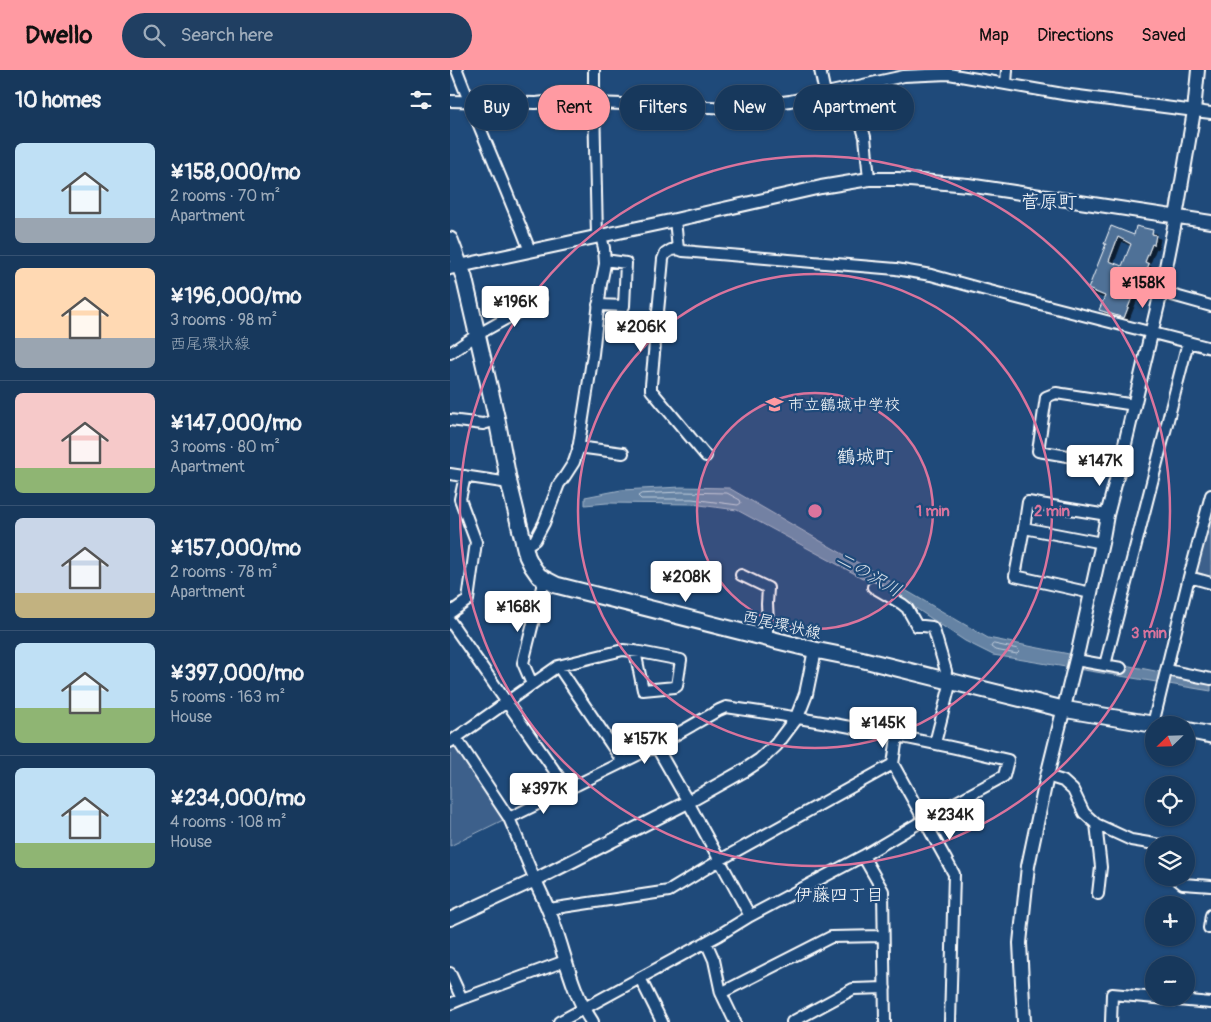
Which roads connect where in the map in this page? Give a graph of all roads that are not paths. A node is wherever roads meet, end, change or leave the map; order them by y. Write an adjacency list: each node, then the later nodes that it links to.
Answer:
1 (457, 70): 10 (street)
2 (594, 70): 7 (street)
3 (820, 70): 8 (street)
4 (1007, 70): 6 (street)
5 (1198, 70): 15 (street)
6 (1006, 84): 9 (street); 15 (street)
7 (594, 85)
8 (823, 85)
9 (863, 85)
10 (465, 91)
11 (794, 100): 14 (street)
12 (450, 101): 13 (street)
13 (465, 102)
14 (610, 104)
15 (1194, 111): 16 (street); 21 (street)
16 (1211, 113)
17 (481, 130): 27 (street)
18 (595, 130): 24 (street)
19 (863, 130): 20 (street)
20 (869, 179): 21 (street); 22 (street)
21 (1176, 216): 23 (street); 30 (street)
22 (675, 220): 24 (street); 26 (street)
23 (1211, 222)
24 (599, 236): 27 (street); 28 (street)
25 (450, 240): 29 (main road)
26 (679, 249): 34 (street); 44 (street)
27 (530, 251): 29 (street)
28 (605, 260): 32 (street); 32 (street)
29 (455, 267): 35 (main road)
30 (1161, 292): 33 (street); 34 (street)
31 (541, 299): 35 (street)
32 (598, 305): 42 (street)
33 (1211, 306)
34 (1151, 333): 36 (street); 39 (street)
35 (477, 335): 38 (street); 41 (main road)
36 (1188, 342): 37 (street); 66 (street)
37 (1211, 348)
38 (450, 353)
39 (1135, 405): 45 (street); 45 (street)
40 (450, 420): 41 (street)
41 (497, 420): 48 (main road)
42 (578, 447): 43 (street); 53 (street)
43 (622, 453)
44 (706, 456)
45 (1120, 465): 50 (street)
46 (450, 474): 47 (street)
47 (465, 476): 48 (street); 60 (street)
48 (509, 483): 53 (main road)
49 (1211, 495): 55 (street)
50 (1107, 515): 51 (street); 52 (street)
51 (1024, 528): 52 (street); 59 (street)
52 (1102, 543): 59 (street)
53 (525, 546): 56 (main road)
54 (741, 575): 62 (street)
55 (1189, 577): 57 (street); 69 (street)
56 (544, 579): 62 (main road, 西尾環状線); 72 (street)
57 (1211, 583)
58 (873, 588): 71 (street)
59 (1091, 593): 65 (street)
60 (450, 613)
61 (450, 621): 73 (street)
62 (766, 638): 63 (main road, 西尾環状線)
63 (815, 650): 71 (main road, 西尾環状線); 76 (street)
64 (635, 652): 64 (street); 67 (street)
65 (1076, 660): 66 (street); 74 (street)
66 (1105, 665): 68 (street)
67 (558, 666): 72 (street); 84 (street)
68 (1121, 668)
69 (1166, 670): 70 (street); 75 (street)
70 (1211, 679)
71 (948, 680): 74 (main road, 西尾環状線); 82 (street)
72 (532, 684): 73 (street)
73 (507, 702): 81 (street); 87 (street)
74 (1063, 709): 77 (main road, 西尾環状線); 86 (street)
75 (1157, 716)
76 (797, 717): 80 (street); 83 (street); 88 (street)
77 (1145, 723)
78 (1195, 732): 79 (main road)
79 (1211, 735)
80 (897, 737): 82 (street); 85 (street)
81 (453, 740): 89 (street)
82 (935, 743): 90 (street)
83 (656, 746): 84 (street); 88 (street)
84 (623, 762): 87 (street)
85 (894, 764): 90 (street); 94 (street)
86 (1047, 776): 91 (street); 122 (street)
87 (568, 790): 89 (street)
88 (688, 802): 94 (street); 95 (street)
89 (509, 818): 95 (street)
90 (924, 820): 93 (street); 121 (street)
91 (1096, 824): 92 (street); 98 (street)
92 (1145, 842)
93 (863, 856): 101 (street); 104 (street)
94 (720, 860): 99 (street); 101 (street)
95 (535, 880): 99 (street); 102 (street)
96 (1195, 885): 97 (street)
97 (1211, 886)
98 (1098, 894)
99 (549, 909): 106 (street)
100 (1211, 915): 103 (street)
101 (750, 916): 105 (street)
102 (450, 919)
103 (1209, 928)
104 (883, 936): 109 (street); 110 (street)
105 (706, 942): 108 (street); 110 (street)
106 (565, 961): 111 (street); 114 (street)
107 (450, 973): 111 (street)
108 (640, 978): 114 (street); 117 (street)
109 (885, 988): 119 (street); 120 (street)
110 (721, 993): 118 (street)
111 (462, 999): 112 (street)
112 (450, 1004)
113 (1211, 1004): 123 (street)
114 (583, 1009): 115 (street); 116 (street)
115 (559, 1022)
116 (592, 1022)
117 (662, 1022)
118 (735, 1022)
119 (792, 1022)
120 (885, 1022)
121 (950, 1022)
122 (1024, 1022)
123 (1111, 1022)

